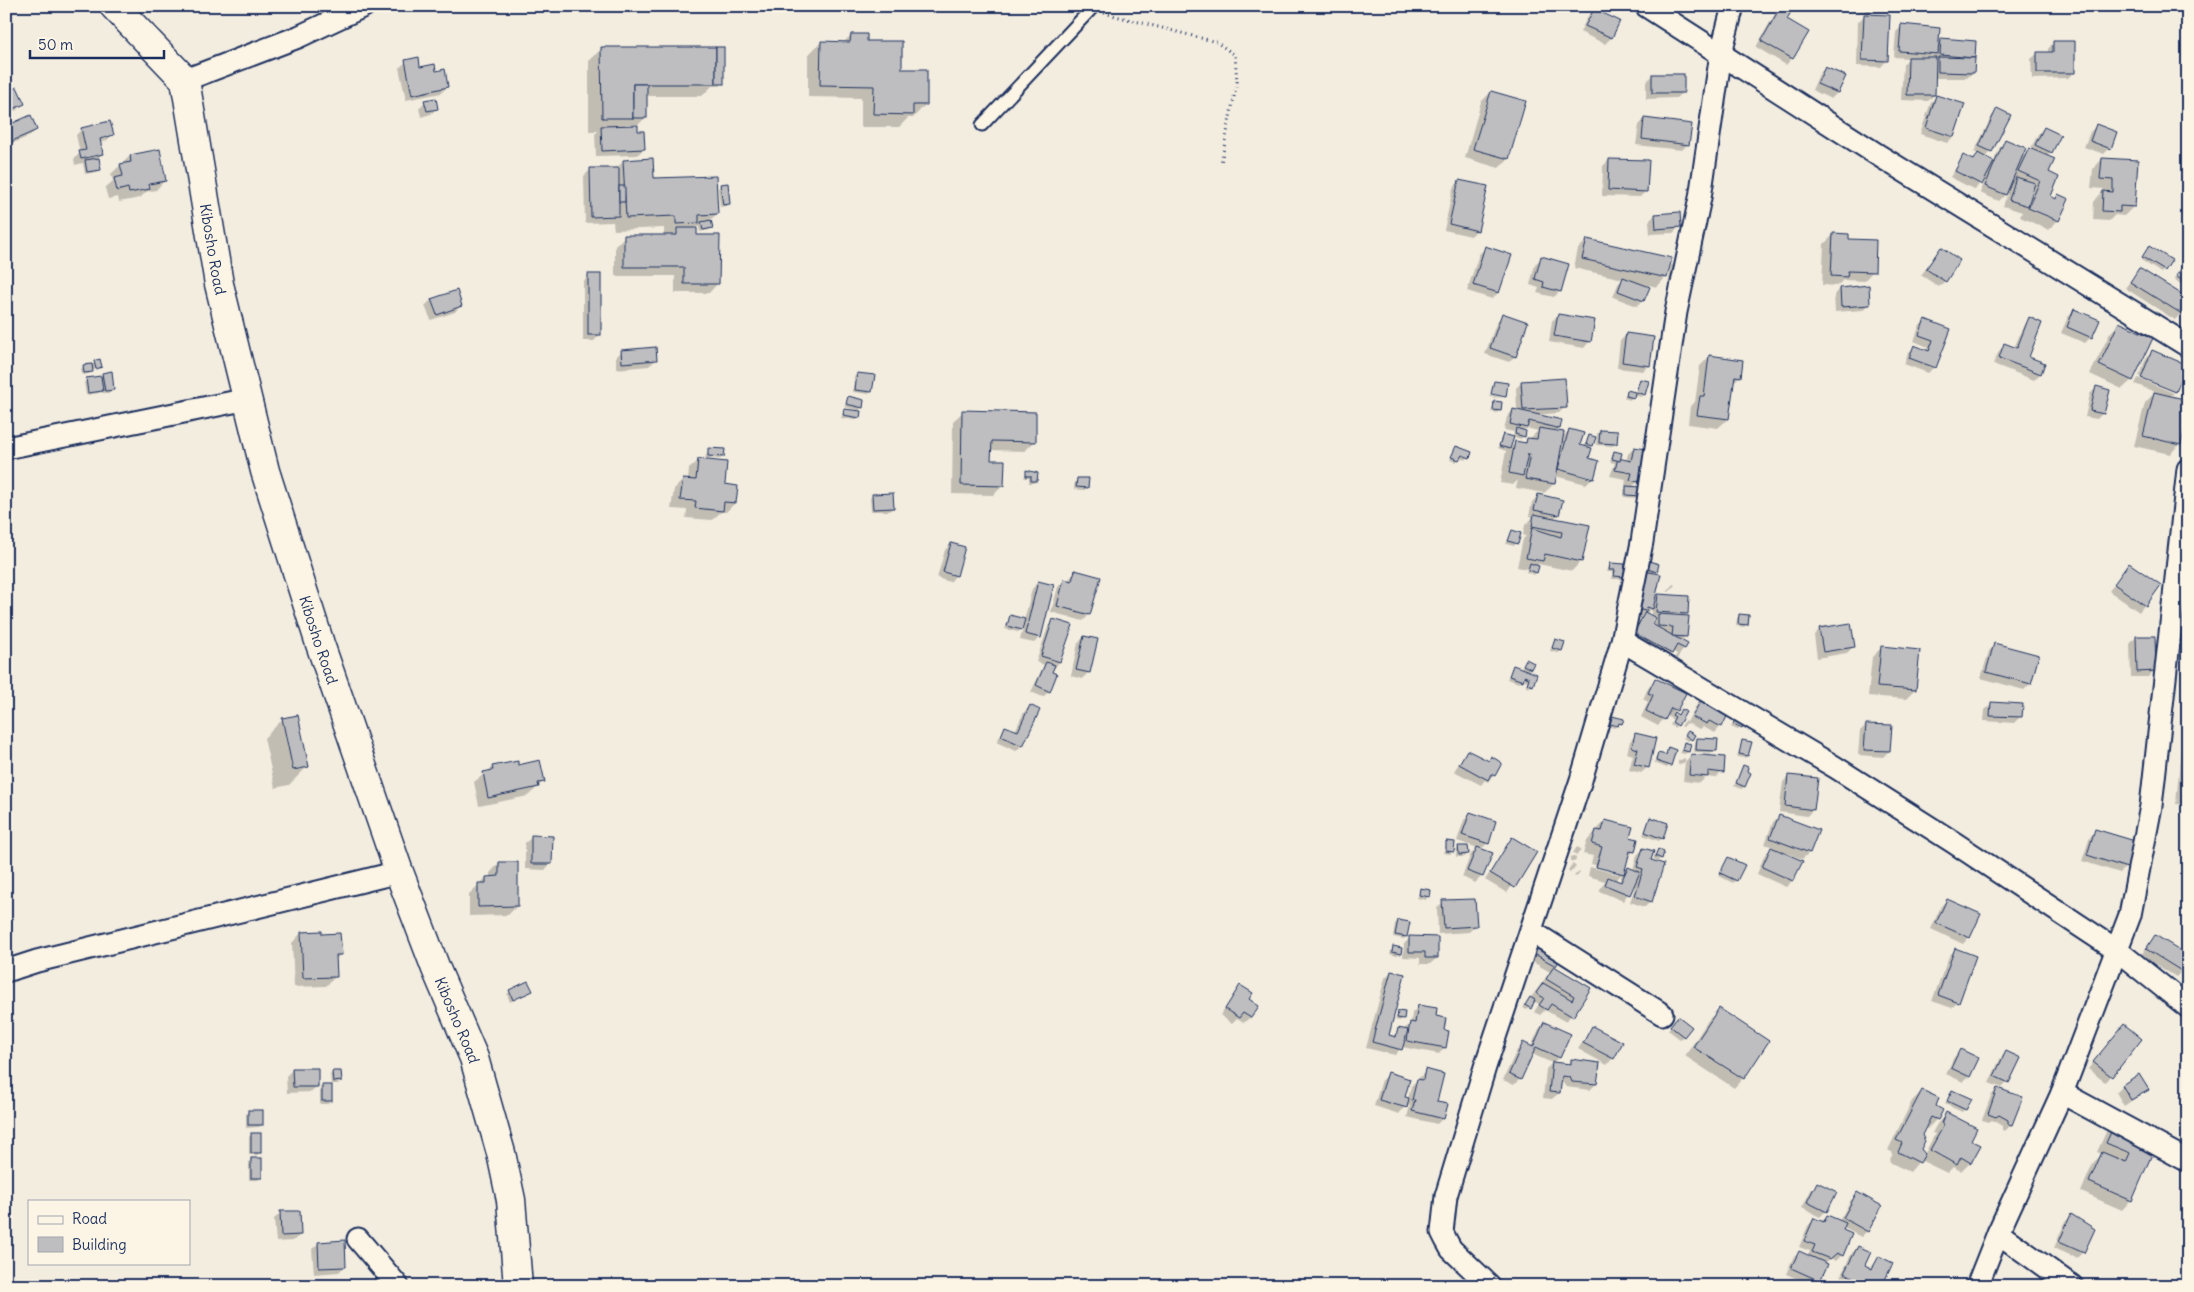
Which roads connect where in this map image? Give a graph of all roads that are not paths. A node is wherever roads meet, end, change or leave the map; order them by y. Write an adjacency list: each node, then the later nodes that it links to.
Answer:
1 (114, 6): 7 (main road)
2 (364, 6): 7 (street)
3 (1646, 6): 6 (street)
4 (1733, 6): 6 (street)
5 (1093, 8): 8 (lane)
6 (1721, 53): 9 (street); 13 (street)
7 (185, 80): 10 (main road, Kibosho Road)
8 (982, 125)
9 (2188, 346)
10 (248, 399): 11 (street); 14 (main road, Kibosho Road)
11 (6, 448)
12 (2188, 469): 16 (street)
13 (1622, 642): 15 (street); 16 (street)
14 (399, 872): 17 (street); 25 (main road, Kibosho Road)
15 (1531, 931): 19 (street); 26 (street)
16 (2118, 951): 18 (street); 20 (street)
17 (6, 971)
18 (2188, 1007)
19 (1662, 1014)
20 (2062, 1093): 21 (street); 22 (street)
21 (2188, 1161)
22 (1998, 1233): 27 (street); 28 (street)
23 (358, 1238): 24 (street)
24 (398, 1286)
25 (518, 1286)
26 (1490, 1286)
27 (1977, 1286)
28 (2072, 1286)

